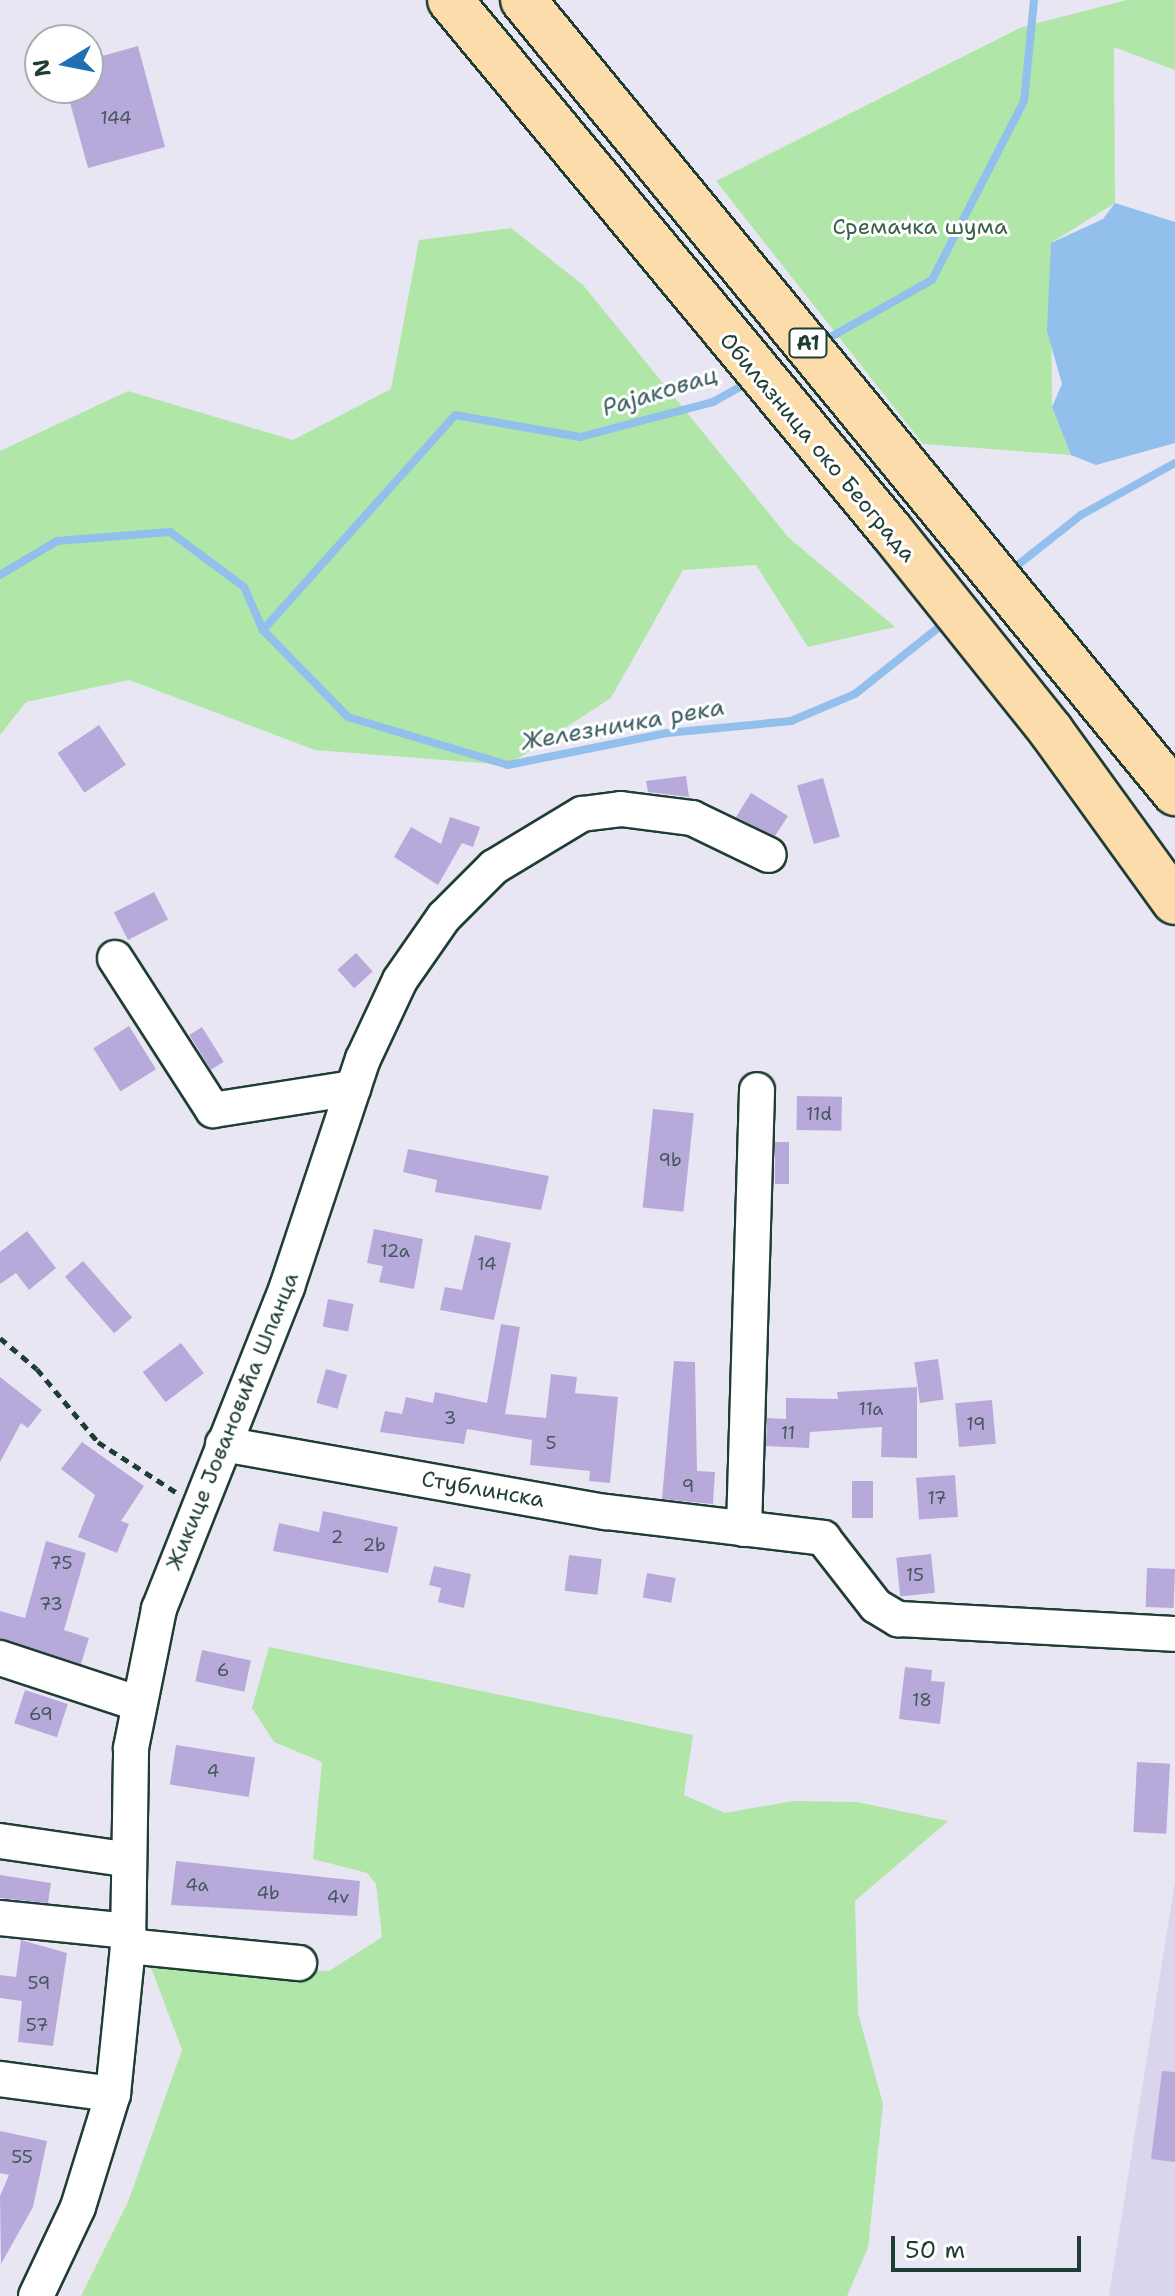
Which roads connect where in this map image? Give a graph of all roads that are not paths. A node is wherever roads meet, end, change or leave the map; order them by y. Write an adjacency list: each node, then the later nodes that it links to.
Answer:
1 (450, 0): 5 (highway, Обилазница око Београда)
2 (523, 0): 3 (highway, A1)
3 (1175, 793)
4 (769, 855): 7 (street, Жикице Јовановића Шпанца)
5 (1175, 902)
6 (115, 958): 7 (street)
7 (353, 1088): 9 (street, Жикице Јовановића Шпанца)
8 (757, 1090): 10 (street)
9 (223, 1444): 10 (street, Стублинска); 13 (street, Жикице Јовановића Шпанца)
10 (744, 1529): 11 (street, Стублинска)
11 (1175, 1634)
12 (0, 1658): 13 (street)
13 (137, 1703): 15 (street, Жикице Јовановића Шпанца)
14 (0, 1841): 15 (street)
15 (124, 1859): 17 (street, Жикице Јовановића Шпанца)
16 (0, 1918): 17 (street)
17 (128, 1938): 18 (street); 20 (street, Жикице Јовановића Шпанца)
18 (299, 1963)
19 (0, 2079): 20 (street)
20 (113, 2094): 21 (street, Жикице Јовановића Шпанца)
21 (36, 2296)

